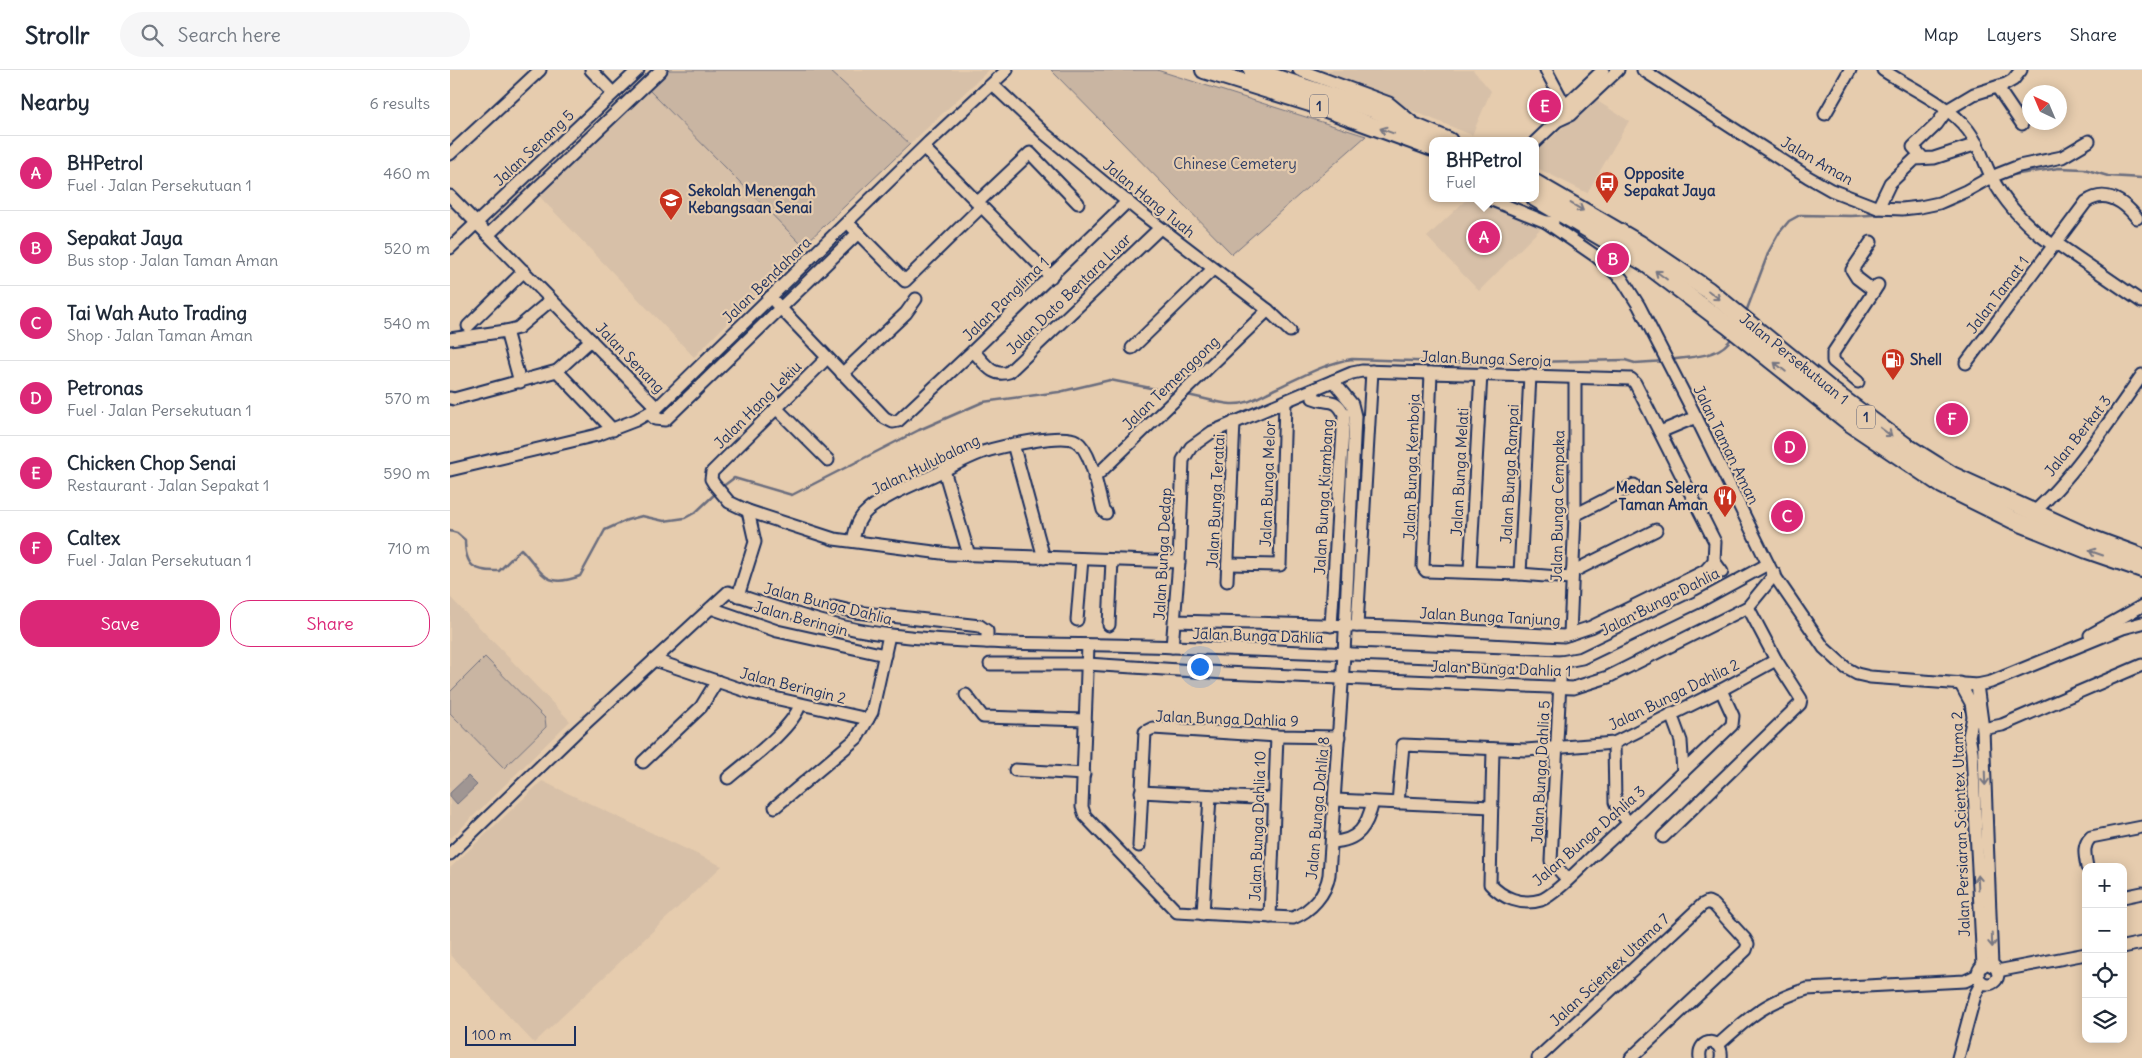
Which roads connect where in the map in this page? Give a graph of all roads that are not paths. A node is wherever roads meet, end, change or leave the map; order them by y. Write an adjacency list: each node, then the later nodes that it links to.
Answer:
1 (540, 70): 30 (street)
2 (591, 70): 18 (street)
3 (638, 70): 18 (street, Jalan Senang 5)
4 (661, 70): 48 (street)
5 (1007, 70): 16 (street, Jalan Bendahara)
6 (1204, 70): 28 (highway, 1, one-way to 6)
7 (1252, 70): 23 (highway, 1)
8 (1299, 70): 23 (street)
9 (1546, 70): 19 (street)
10 (1603, 70): 19 (street)
11 (1618, 70): 19 (street)
12 (1643, 70): 40 (street, Jalan Aman)
13 (1850, 70): 21 (street)
14 (1883, 70): 20 (street)
15 (2021, 70): 17 (street)
16 (993, 85): 29 (street, Jalan Bendahara); 36 (street, Jalan Hang Tuah)
17 (1997, 87): 20 (street); 22 (street)
18 (613, 93): 45 (street, Jalan Senang 5)
19 (1568, 110): 25 (street)
20 (1947, 110): 27 (street); 31 (street)
21 (1825, 114)
22 (2022, 124)
23 (1418, 128): 24 (highway, 1)
24 (1440, 137)
25 (1539, 138)
26 (2088, 141): 32 (street, Jalan Aman)
27 (1977, 144): 31 (street); 32 (street)
28 (1429, 147)
29 (924, 148): 39 (street); 42 (street, Jalan Bendahara)
30 (450, 154)
31 (1923, 158): 40 (street)
32 (1991, 177): 40 (street, Jalan Aman); 50 (street)
33 (1539, 185): 61 (highway, Jalan Persekutuan 1 / 1, one-way to 61)
34 (450, 196): 45 (street, Jalan Senang)
35 (1539, 200): 44 (highway, Jalan Persekutuan 1 / 1)
36 (1128, 201): 46 (street, Jalan Hang Tuah); 54 (street, Jalan Panglima 1)
37 (1497, 202): 43 (street)
38 (1078, 203): 39 (street)
39 (980, 204): 47 (street); 54 (street)
40 (1878, 208)
41 (2137, 218): 50 (street, Jalan Tamat 1)
42 (848, 222): 47 (street); 55 (street, Jalan Bendahara)
43 (1546, 222): 44 (street); 88 (street, Jalan Taman Aman)
44 (1574, 222): 61 (highway, Jalan Persekutuan 1 / 1, one-way to 44)
45 (476, 223): 48 (street, Jalan Senang); 51 (street, Jalan Senang 5)
46 (1160, 228): 52 (street, Jalan Hang Tuah); 69 (street, Jalan Dato Bentara Luar)
47 (858, 233): 59 (street)
48 (488, 235): 53 (street, Jalan Senang)
49 (1871, 242): 82 (street)
50 (2054, 246): 58 (street); 71 (street, Jalan Tamat 1)
51 (450, 248)
52 (1213, 269): 60 (street, Jalan Hang Tuah); 68 (street)
53 (524, 271): 57 (street, Jalan Senang); 62 (street)
54 (1051, 277): 69 (street, Jalan Panglima 1)
55 (770, 297): 59 (street); 87 (street, Jalan Bendahara)
56 (916, 298): 75 (street)
57 (551, 300): 64 (street); 67 (street, Jalan Senang)
58 (2142, 302)
59 (780, 308): 70 (street); 87 (street)
60 (1268, 310): 63 (street, Jalan Hang Tuah); 97 (street, Jalan Temenggong)
61 (1731, 318): 65 (highway, Jalan Persekutuan 1 / 1)
62 (468, 326)
63 (1290, 331)
64 (506, 332): 66 (street); 81 (street)
65 (1749, 332): 100 (highway, Jalan Persekutuan 1 / 1, one-way to 100); 113 (highway, Jalan Persekutuan 1 / 1, one-way to 65)
66 (450, 339)
67 (590, 340): 72 (street); 87 (street, Jalan Senang)
68 (1132, 348)
69 (973, 351): 75 (street, Jalan Panglima 1)
70 (827, 358): 75 (street); 86 (street, Jalan Hang Lekiu)
71 (1966, 363)
72 (557, 371): 81 (street); 90 (street)
73 (1372, 371): 74 (street, Jalan Bunga Seroja); 80 (street, Jalan Bunga Seroja); 130 (street)
74 (1431, 373): 76 (street, Jalan Bunga Seroja); 114 (street, Jalan Bunga Kemboja)
75 (842, 374)
76 (1481, 374): 77 (street, Jalan Bunga Seroja); 114 (street, Jalan Bunga Melati)
77 (1530, 375): 79 (street, Jalan Bunga Seroja); 116 (street, Jalan Bunga Rampai)
78 (2142, 375): 100 (street, Jalan Berkat 3)
79 (1575, 378): 91 (street, Jalan Bunga Seroja); 102 (street, Jalan Bunga Cempaka)
80 (1333, 381): 83 (street, Jalan Bunga Seroja); 130 (street)
81 (520, 382): 84 (street)
82 (1858, 382)
83 (1314, 391): 85 (street, Jalan Bunga Seroja); 129 (street, Jalan Bunga Kiambang)
84 (450, 398)
85 (1285, 403): 89 (street, Jalan Bunga Seroja); 111 (street, Jalan Bunga Melor)
86 (776, 408): 93 (street); 99 (street, Jalan Hang Lekiu)
87 (653, 410): 90 (street, Jalan Senang)
88 (1696, 417): 91 (street); 112 (street, Jalan Taman Aman)
89 (1234, 422): 94 (street, Jalan Bunga Seroja); 111 (street, Jalan Bunga Teratai)
90 (613, 430): 95 (street, Jalan Senang)
91 (1660, 432): 109 (street, Jalan Bunga Seroja)
92 (1013, 444): 96 (street, Jalan Hulubalang); 97 (street, Jalan Hulubalang); 106 (street)
93 (828, 460)
94 (1183, 462): 110 (street, Jalan Bunga Dedap)
95 (450, 470)
96 (944, 470): 104 (street, Jalan Hulubalang); 105 (street)
97 (1094, 478): 101 (street)
98 (1634, 485): 102 (street)
99 (748, 511): 104 (street); 120 (street)
100 (2034, 512): 113 (highway, Jalan Persekutuan 1 / 1)
101 (1106, 513)
102 (1575, 515): 118 (street, Jalan Bunga Cempaka)
103 (1656, 530): 118 (street)
104 (853, 540): 105 (street)
105 (970, 555): 106 (street)
106 (1044, 558): 107 (street)
107 (1082, 559): 108 (street); 125 (street)
108 (1112, 560): 110 (street); 128 (street)
109 (1714, 561): 115 (street); 131 (street, Jalan Bunga Tanjung)
110 (1179, 562): 126 (street, Jalan Bunga Dedap)
111 (1228, 564): 119 (street, Jalan Bunga Teratai)
112 (1768, 564): 117 (street, Jalan Taman Aman); 141 (street, Jalan Bunga Dahlia)
113 (2140, 566)
114 (1470, 572): 116 (street)
115 (1722, 572)
116 (1520, 574): 118 (street)
117 (1774, 574): 123 (street, Jalan Bunga Dahlia 1); 147 (street, Jalan Taman Aman)
118 (1571, 575): 131 (street, Jalan Bunga Cempaka)
119 (1227, 581)
120 (734, 595): 124 (street); 132 (street, Jalan Bunga Dahlia)
121 (2142, 606): 138 (street, Jalan Taman Aman)
122 (834, 607): 133 (street)
123 (1748, 607): 140 (street); 149 (street, Jalan Bunga Dahlia 1)
124 (711, 608): 137 (street, Jalan Beringin); 139 (street)
125 (1077, 620)
126 (1175, 621): 129 (street, Jalan Bunga Tanjung); 135 (street, Jalan Bunga Dedap)
127 (2142, 623): 138 (street, Jalan Taman Aman)
128 (1109, 625)
129 (1331, 626): 130 (street, Jalan Bunga Tanjung)
130 (1351, 626): 131 (street, Jalan Bunga Tanjung); 136 (street, Jalan Bunga Dahlia 8)
131 (1570, 634)
132 (889, 635): 133 (street, Jalan Bunga Dahlia); 137 (street)
133 (987, 642): 134 (street, Jalan Bunga Dahlia)
134 (1088, 645): 135 (street, Jalan Bunga Dahlia); 143 (street, Jalan Bunga Dahlia 8)
135 (1172, 647): 136 (street, Jalan Bunga Dahlia)
136 (1344, 654): 141 (street, Jalan Bunga Dahlia); 145 (street, Jalan Bunga Dahlia 8)
137 (885, 655): 154 (street)
138 (2054, 656): 148 (street, Jalan Taman Aman)
139 (654, 660): 146 (street, Jalan Beringin 2); 181 (street)
140 (1776, 660): 150 (street, Jalan Bunga Dahlia 2); 178 (street)
141 (1562, 662): 149 (street, Jalan Bunga Dahlia 5)
142 (990, 664): 143 (street, Jalan Bunga Dahlia 1)
143 (1087, 664): 145 (street, Jalan Bunga Dahlia 1); 155 (street, Jalan Bunga Dahlia 8)
144 (2142, 665): 156 (street)
145 (1342, 678): 149 (street, Jalan Bunga Dahlia 1); 158 (street, Jalan Bunga Dahlia 8)
146 (718, 681): 152 (street, Jalan Beringin 2); 163 (street)
147 (1960, 683): 148 (street, Jalan Taman Aman); 162 (street, Jalan Persiaran Scientex Utama 2)
148 (1977, 685): 156 (street, Jalan Persiaran Scientex Utama 2)
149 (1560, 688): 161 (street, Jalan Bunga Dahlia 5)
150 (1721, 690): 153 (street, Jalan Bunga Dahlia 2); 165 (street, Jalan Bunga Dahlia 3)
151 (966, 695): 155 (street)
152 (800, 704): 154 (street, Jalan Beringin 2); 167 (street)
153 (1671, 714): 159 (street, Jalan Bunga Dahlia 2); 165 (street)
154 (868, 719): 174 (street)
155 (1085, 720): 166 (street, Jalan Bunga Dahlia 8)
156 (1983, 729): 162 (street); 191 (street, Jalan Persiaran Scientex Utama 2, one-way to 191)
157 (1277, 736): 158 (street, Jalan Bunga Dahlia 9); 168 (street, Jalan Bunga Dahlia 9); 170 (street, Jalan Bunga Dahlia 10)
158 (1339, 736): 171 (street, Jalan Bunga Dahlia 8)
159 (1614, 743): 161 (street, Jalan Bunga Dahlia 2); 176 (street)
160 (1493, 748): 161 (street, Jalan Bunga Dahlia 2); 173 (street, Jalan Bunga Dahlia 2); 175 (street, Jalan Bunga Dahlia 3)
161 (1556, 749): 183 (street, Jalan Bunga Dahlia 5)
162 (1972, 752): 191 (street, Jalan Persiaran Scientex Utama 2, one-way to 162)
163 (643, 762)
164 (1015, 770): 166 (street)
165 (1684, 772): 176 (street, Jalan Bunga Dahlia 3)
166 (1084, 774): 186 (street, Jalan Bunga Dahlia 8)
167 (728, 778)
168 (1141, 792): 169 (street); 180 (street)
169 (1210, 796): 170 (street); 186 (street)
170 (1274, 800): 187 (street, Jalan Bunga Dahlia 10)
171 (1335, 800): 172 (street); 179 (street, Jalan Bunga Dahlia 8)
172 (1373, 802): 173 (street); 179 (street)
173 (1398, 803): 175 (street)
174 (775, 807)
175 (1492, 807): 183 (street, Jalan Bunga Dahlia 3)
176 (1628, 823): 183 (street, Jalan Bunga Dahlia 3)
177 (2142, 827): 182 (street)
178 (1663, 837)
179 (1332, 842): 187 (street, Jalan Bunga Dahlia 8)
180 (1139, 846)
181 (450, 854)
182 (2087, 863)
183 (1567, 879)
184 (2142, 893): 185 (street)
185 (2127, 896)
186 (1202, 914): 187 (street, Jalan Bunga Dahlia 8)
187 (1270, 917)
188 (2142, 944): 189 (street)
189 (2127, 946)
190 (2082, 955): 191 (street)
191 (1986, 972): 192 (street); 197 (street)
192 (1718, 1045): 195 (street); 196 (street)
193 (1538, 1058): 194 (street, Jalan Scientex Utama 7)
194 (1631, 1058)
195 (1700, 1058)
196 (1722, 1058)
197 (1958, 1058)

